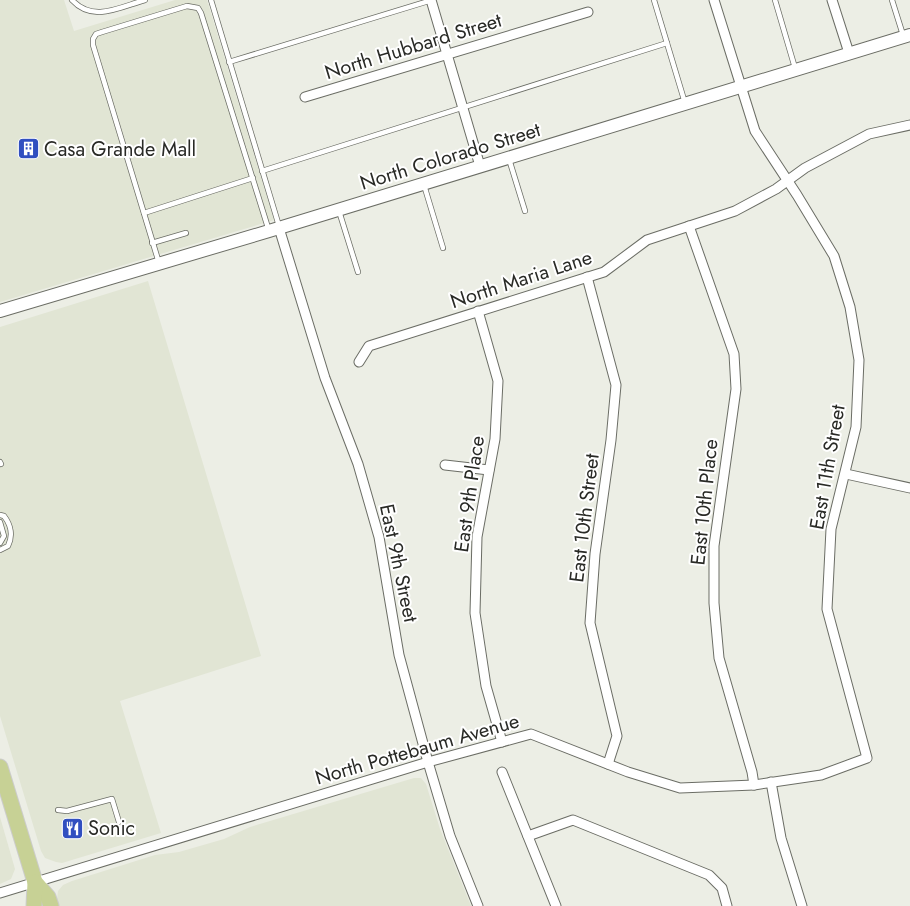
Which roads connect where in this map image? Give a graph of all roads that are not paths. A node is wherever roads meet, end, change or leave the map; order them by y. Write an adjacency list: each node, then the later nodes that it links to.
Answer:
1 (72, 0): 2 (lane)
2 (145, 0)
3 (212, 0): 15 (lane)
4 (432, 0): 14 (street); 15 (lane)
5 (654, 0): 12 (lane)
6 (714, 0): 17 (street, East 11th Street)
7 (775, 0): 16 (lane)
8 (832, 0): 13 (street)
9 (892, 0): 11 (lane)
10 (588, 12): 14 (street, North Hubbard Street)
11 (907, 36): 13 (street, North Colorado Street)
12 (667, 43): 19 (lane); 20 (lane)
13 (849, 53): 16 (street, North Colorado Street)
14 (447, 54): 18 (street, North Hubbard Street); 20 (street)
15 (229, 62): 24 (lane)
16 (796, 70): 17 (street, North Colorado Street)
17 (741, 88): 19 (street, North Colorado Street); 26 (street, East 11th Street)
18 (305, 97)
19 (686, 104): 22 (street, North Colorado Street)
20 (463, 108): 23 (street); 24 (lane)
21 (910, 125): 26 (street, North Maria Lane)
22 (508, 158): 23 (street, North Colorado Street); 29 (lane)
23 (480, 166): 27 (street, North Colorado Street)
24 (262, 171): 32 (lane)
25 (253, 178): 30 (lane); 30 (lane); 32 (lane)
26 (788, 180): 31 (street, North Maria Lane); 44 (street, East 11th Street)
27 (424, 184): 28 (street, North Colorado Street); 35 (lane)
28 (338, 210): 32 (street, North Colorado Street); 37 (lane)
29 (525, 211)
30 (144, 213): 34 (lane)
31 (689, 226): 38 (street, North Maria Lane); 57 (street, East 10th Place)
32 (274, 230): 36 (street, North Colorado Street); 52 (street, East 9th Street)
33 (186, 232): 34 (lane)
34 (152, 243): 36 (lane)
35 (443, 248)
36 (159, 264): 39 (street, North Colorado Street)
37 (358, 272)
38 (587, 277): 40 (street, North Maria Lane); 53 (street, East 10th Street)
39 (0, 311)
40 (478, 311): 41 (street, North Maria Lane); 43 (street, East 9th Place)
41 (358, 362)
42 (445, 465): 43 (street)
43 (490, 470): 50 (street, East 9th Place)
44 (846, 474): 45 (street); 51 (street, East 11th Street)
45 (910, 488)
46 (0, 515): 49 (lane)
47 (0, 522): 48 (lane)
48 (0, 543)
49 (0, 550)
50 (502, 742): 52 (street, North Pottebaum Avenue); 53 (street, North Pottebaum Avenue)
51 (867, 758): 56 (street, North Pottebaum Avenue)
52 (428, 762): 61 (street, North Pottebaum Avenue); 65 (street, East 9th Street)
53 (608, 764): 57 (street, North Pottebaum Avenue)
54 (0, 767): 61 (main road)
55 (502, 772): 60 (street)
56 (771, 782): 57 (street, North Pottebaum Avenue); 68 (street)
57 (754, 785)
58 (58, 810): 59 (lane)
59 (119, 822)
60 (528, 836): 66 (street); 67 (street)
61 (35, 882): 62 (street, North Pottebaum Avenue); 63 (main road); 64 (main road)
62 (0, 893)
63 (34, 906)
64 (51, 906)
65 (478, 906)
66 (556, 906)
67 (727, 906)
68 (802, 906)

